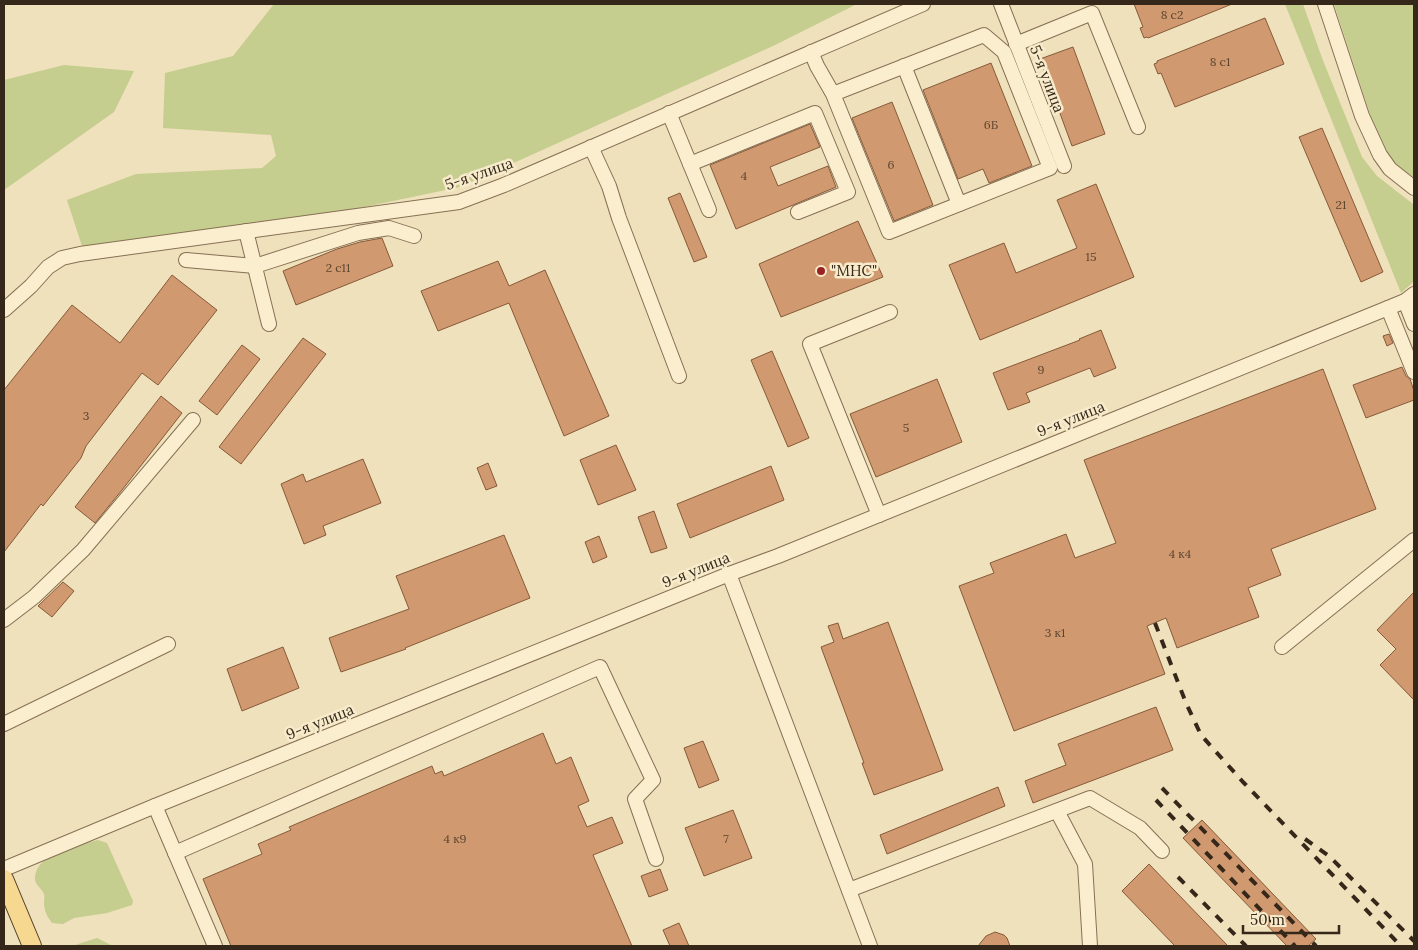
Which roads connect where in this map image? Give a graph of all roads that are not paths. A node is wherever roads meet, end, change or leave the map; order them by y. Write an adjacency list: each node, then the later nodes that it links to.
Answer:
1 (923, 4): 5 (street, 5-я улица)
2 (1001, 4): 4 (street, 5-я улица)
3 (1325, 4): 13 (street)
4 (1016, 44): 9 (street); 12 (street, 5-я улица)
5 (811, 52): 7 (street); 8 (street, 5-я улица)
6 (904, 66): 7 (street); 14 (street); 14 (street)
7 (833, 94): 14 (street)
8 (669, 113): 10 (street, 5-я улица); 11 (street)
9 (1138, 127)
10 (591, 147): 17 (street, 5-я улица); 27 (street)
11 (690, 164): 15 (street); 16 (street)
12 (1064, 166)
13 (1414, 188)
14 (959, 204)
15 (709, 210)
16 (798, 212)
17 (246, 231): 20 (street); 22 (street, 5-я улица)
18 (414, 236): 20 (street)
19 (186, 260): 20 (street)
20 (255, 266): 24 (street)
21 (1402, 301): 25 (street); 26 (street); 29 (street, 9-я улица)
22 (4, 310)
23 (890, 312): 29 (street)
24 (269, 324)
25 (1414, 324)
26 (1414, 372)
27 (679, 376)
28 (193, 420): 32 (street)
29 (879, 514): 31 (street, 9-я улица)
30 (1414, 540): 34 (street)
31 (728, 574): 36 (street, 9-я улица); 43 (street)
32 (4, 620)
33 (168, 644): 35 (street)
34 (1282, 647)
35 (4, 724)
36 (154, 806): 39 (street); 41 (street, 9-я улица)
37 (1057, 811): 38 (street); 43 (street); 47 (street)
38 (1162, 851)
39 (175, 853): 40 (street); 45 (street)
40 (656, 859)
41 (4, 869)
42 (4, 879): 44 (main road)
43 (849, 890): 46 (street)
44 (32, 946)
45 (215, 946)
46 (870, 946)
47 (1090, 946)

